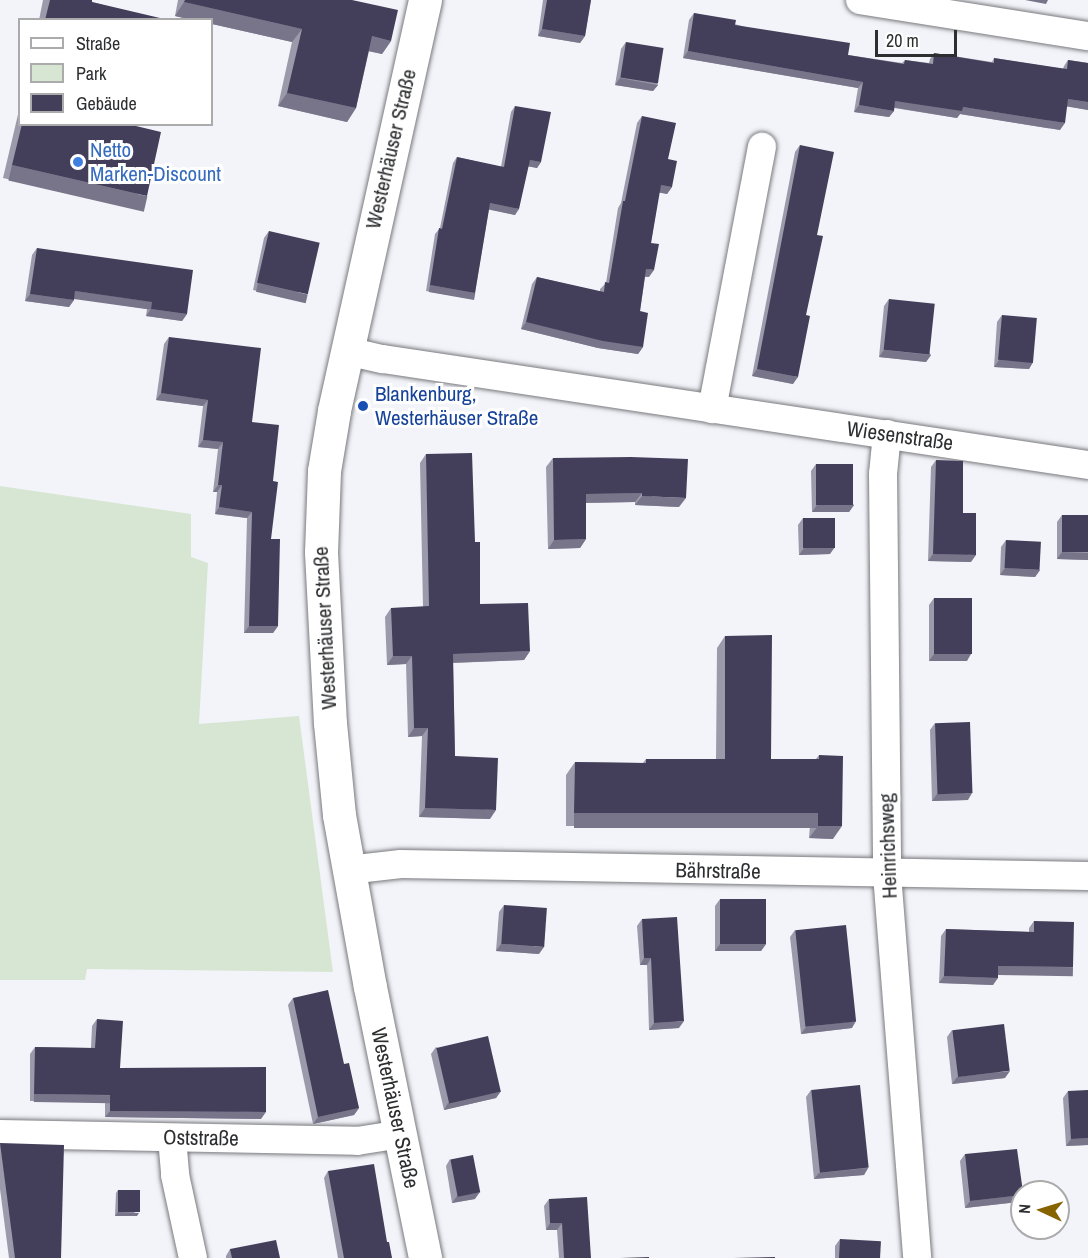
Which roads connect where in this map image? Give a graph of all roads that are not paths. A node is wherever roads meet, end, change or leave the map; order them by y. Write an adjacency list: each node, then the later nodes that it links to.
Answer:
1 (425, 0): 5 (main road, Westerhäuser Straße)
2 (860, 0): 3 (street)
3 (1088, 36)
4 (762, 147): 6 (street)
5 (347, 351): 6 (street, Wiesenstraße); 9 (main road, Westerhäuser Straße)
6 (712, 409): 7 (street, Wiesenstraße)
7 (887, 434): 8 (street, Wiesenstraße); 10 (street, Heinrichsweg)
8 (1088, 465)
9 (348, 870): 10 (street, Bährstraße); 13 (main road, Westerhäuser Straße)
10 (887, 874): 11 (street, Bährstraße); 17 (street, Heinrichsweg)
11 (1088, 876)
12 (0, 1134): 14 (street, Oststraße)
13 (401, 1134): 14 (street, Oststraße); 16 (main road, Westerhäuser Straße)
14 (172, 1138): 15 (street)
15 (193, 1258)
16 (425, 1258)
17 (916, 1258)

